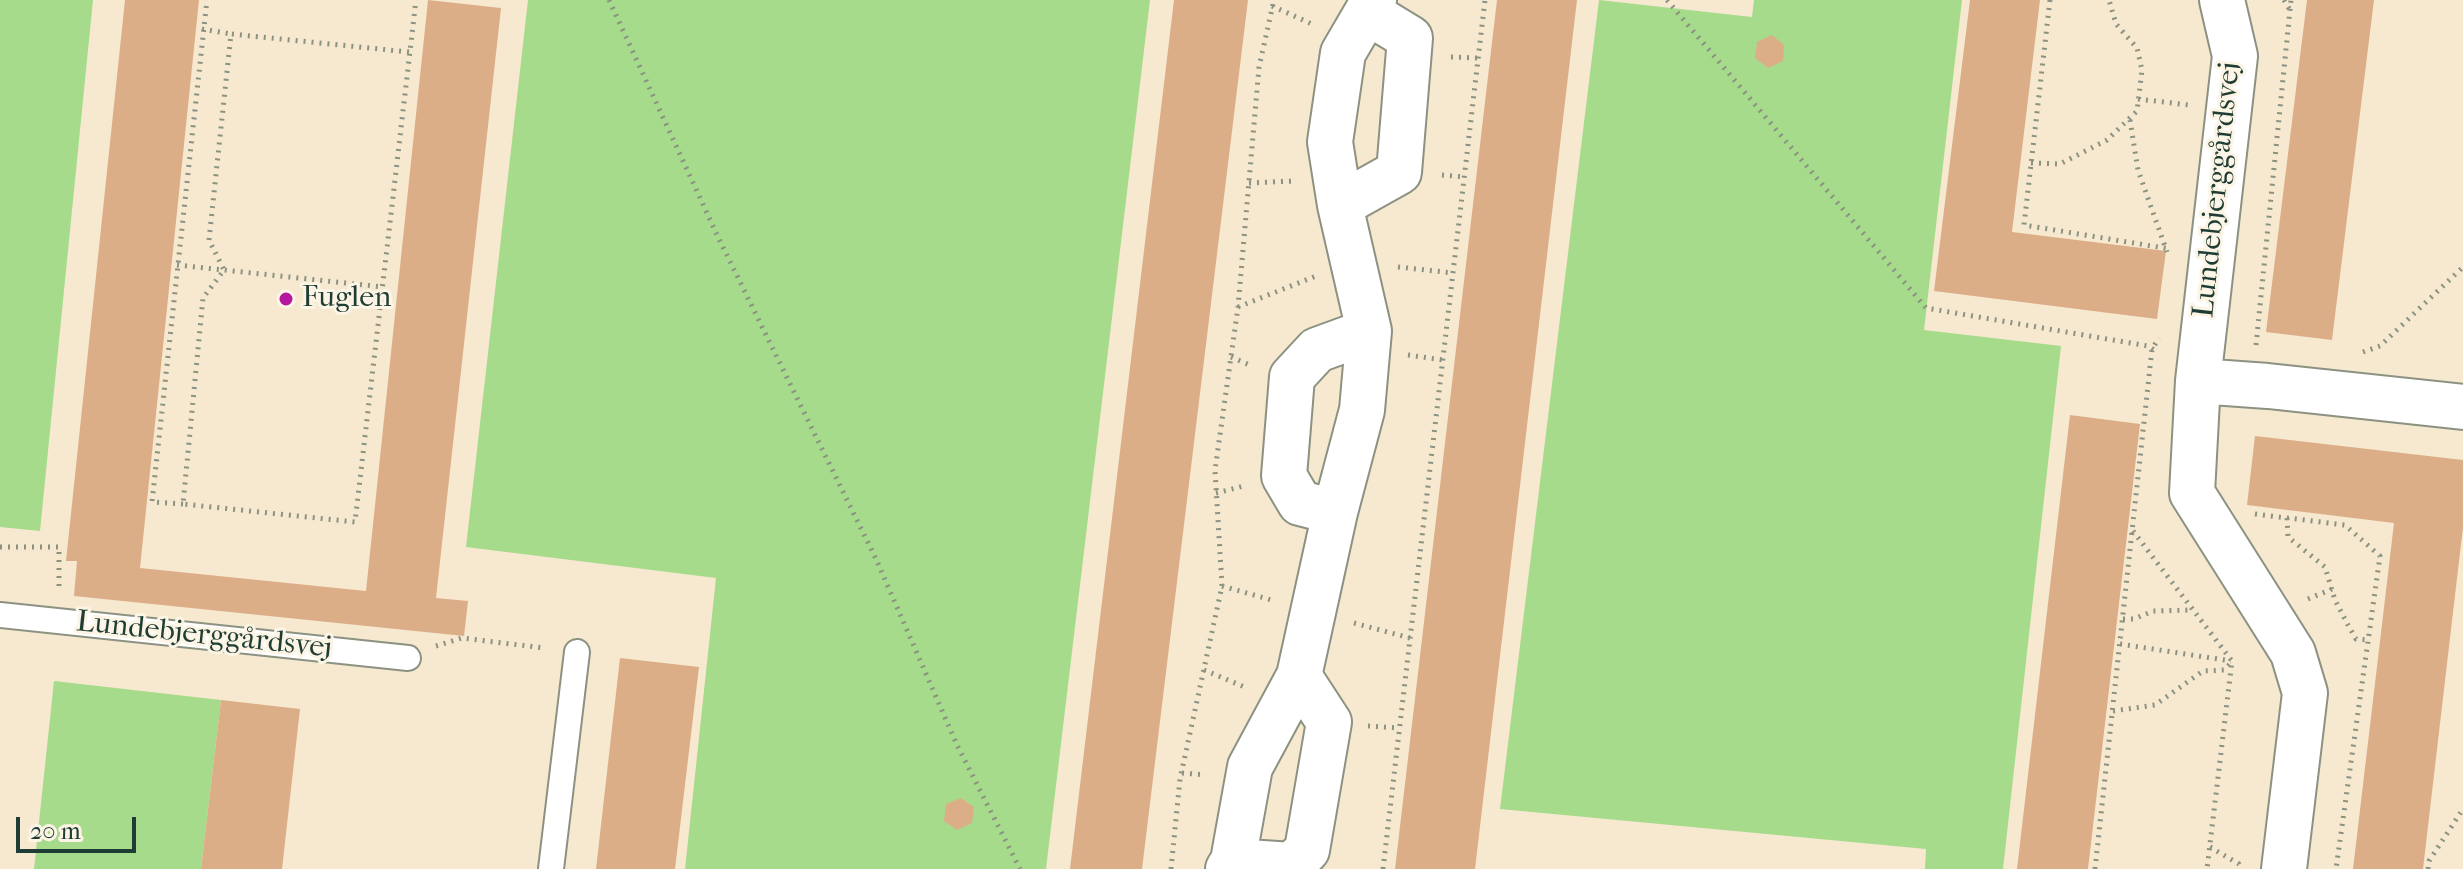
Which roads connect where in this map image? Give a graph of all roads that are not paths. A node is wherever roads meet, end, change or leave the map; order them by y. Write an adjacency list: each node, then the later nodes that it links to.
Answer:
1 (2222, 0): 5 (street, Lundebjerggårdsvej)
2 (1370, 6): 3 (street); 3 (street)
3 (1340, 205): 4 (street)
4 (1369, 331): 7 (street); 7 (street)
5 (2198, 381): 6 (street); 14 (street, Lundebjerggårdsvej)
6 (2463, 407)
7 (1335, 512): 11 (street)
8 (0, 615): 10 (lane, Lundebjerggårdsvej)
9 (577, 652): 13 (lane)
10 (408, 658)
11 (1299, 676): 12 (street); 12 (street)
12 (1230, 865)
13 (551, 869)
14 (2284, 869)

